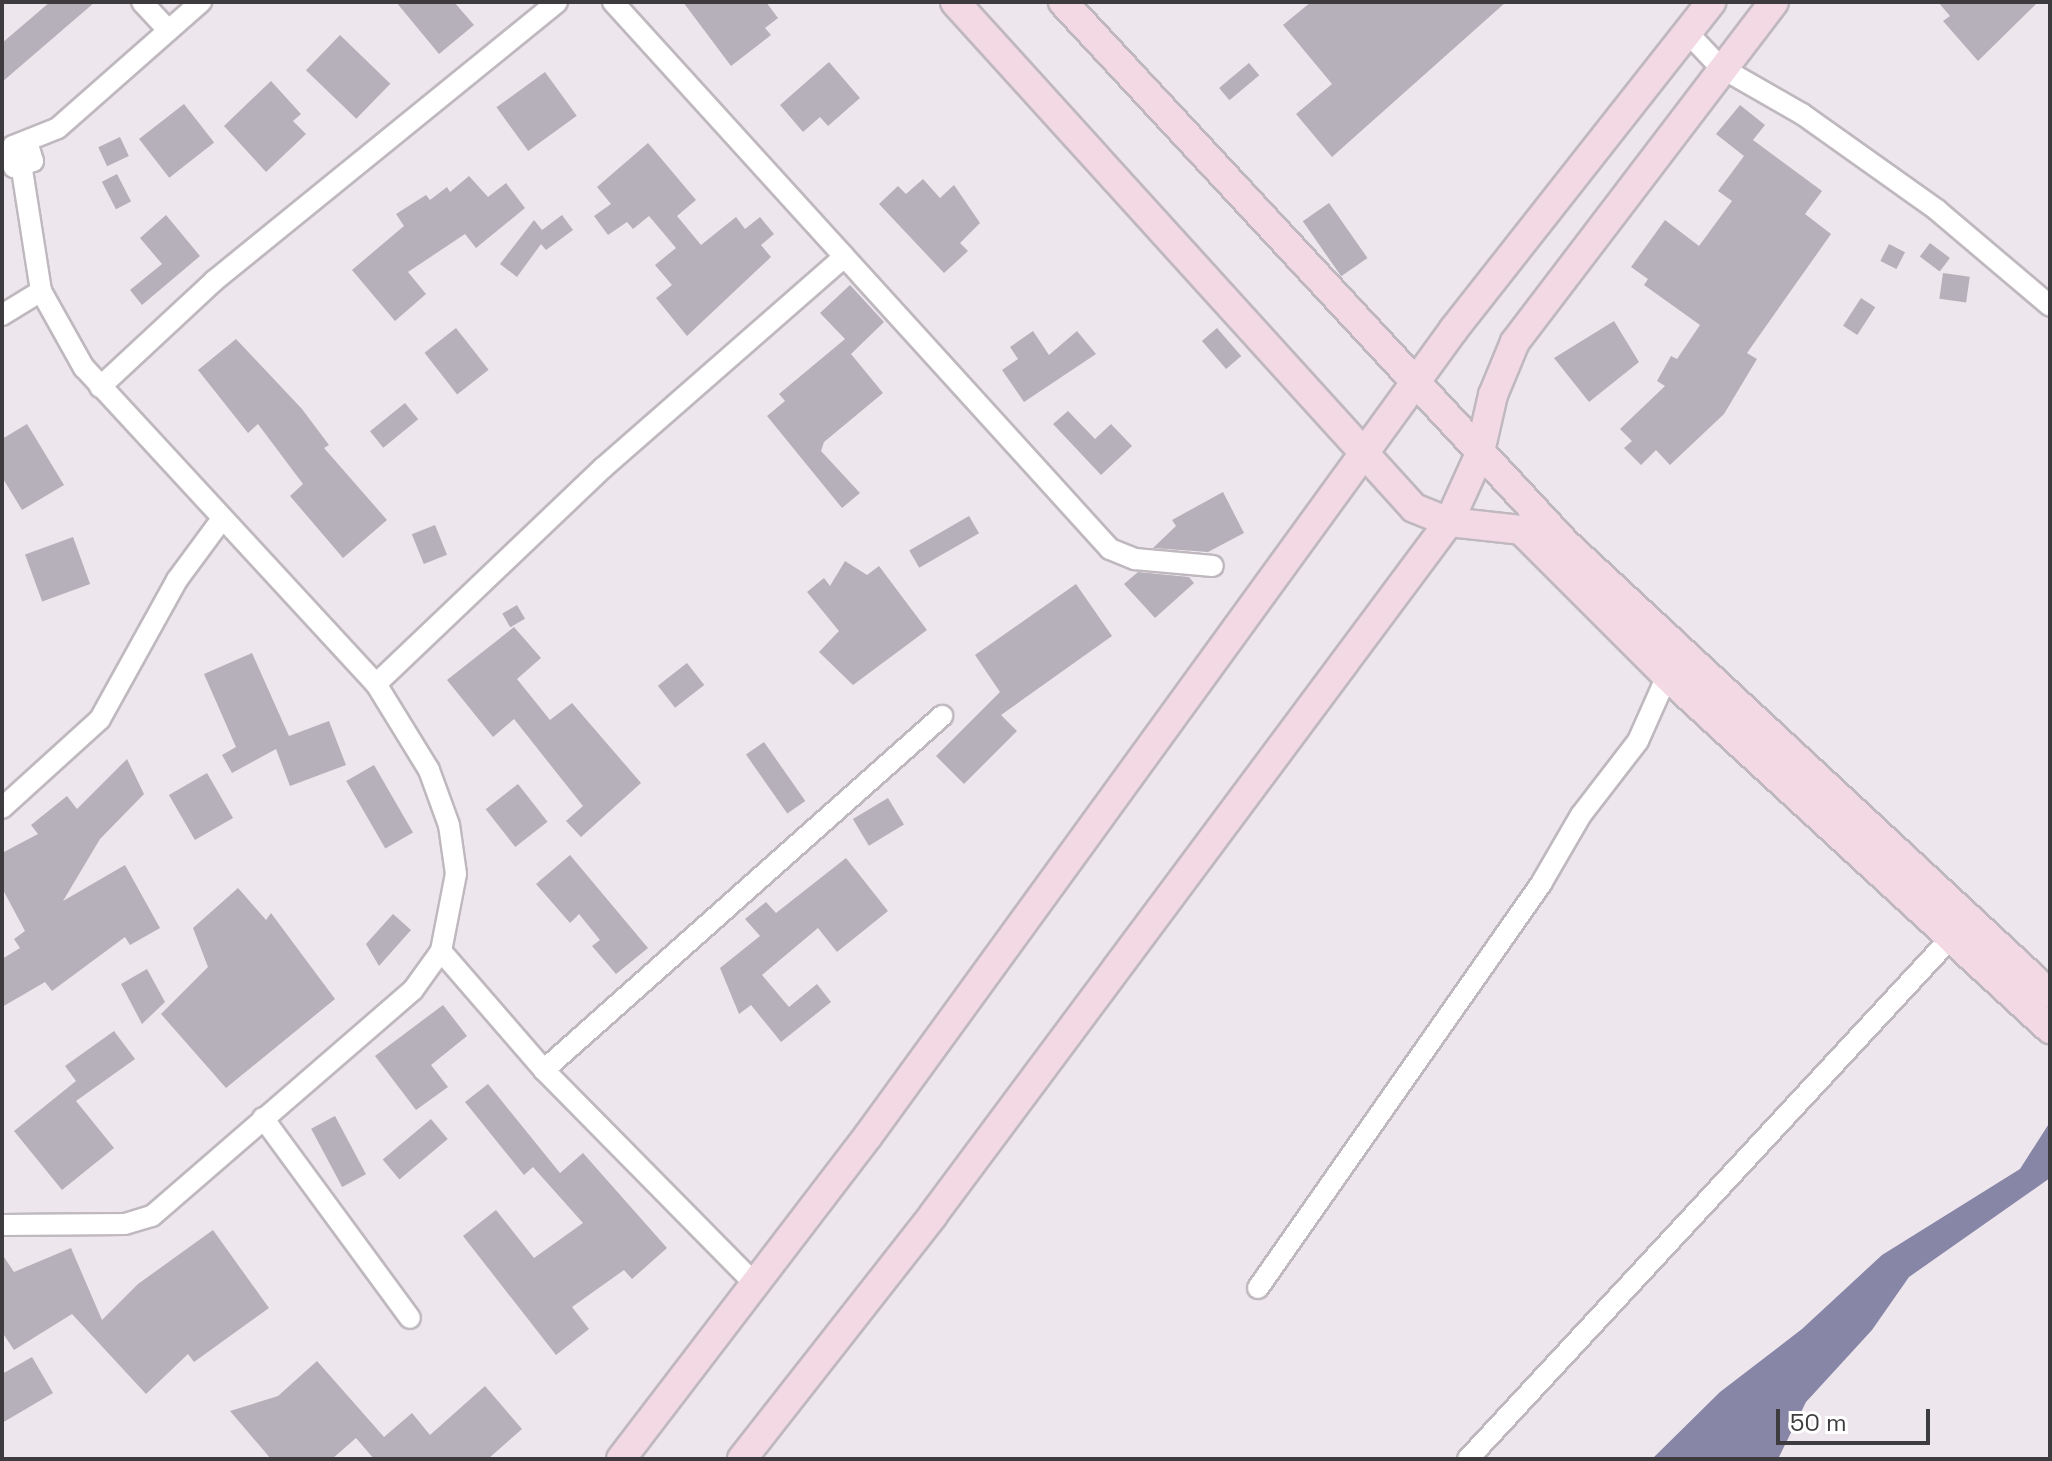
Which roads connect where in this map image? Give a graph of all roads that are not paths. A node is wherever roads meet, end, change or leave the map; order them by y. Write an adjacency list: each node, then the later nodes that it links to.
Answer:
1 (142, 2): 9 (street)
2 (201, 2): 9 (street)
3 (557, 2): 17 (street)
4 (613, 2): 13 (street)
5 (955, 2): 20 (street)
6 (1063, 2): 18 (street)
7 (1711, 2): 10 (street)
8 (1774, 2): 11 (street)
9 (168, 30): 12 (street)
10 (1687, 32): 11 (street); 18 (street)
11 (1720, 67): 15 (street); 19 (street)
12 (17, 153): 14 (street)
13 (844, 257): 23 (street); 25 (street)
14 (41, 291): 16 (street); 17 (street)
15 (2050, 306)
16 (2, 315)
17 (100, 387): 21 (street)
18 (1416, 388): 19 (street); 20 (street)
19 (1479, 456): 22 (street); 30 (street)
20 (1366, 457): 22 (street); 35 (street)
21 (222, 519): 25 (street); 27 (street)
22 (1449, 522): 24 (street); 39 (street)
23 (1213, 566)
24 (1667, 676): 28 (street); 36 (street)
25 (376, 684): 29 (street)
26 (942, 716): 32 (street)
27 (2, 808)
28 (1949, 940): 31 (street); 40 (street)
29 (441, 951): 32 (street); 33 (street)
30 (2050, 994)
31 (2050, 1029)
32 (544, 1070): 35 (street)
33 (263, 1118): 34 (street); 37 (street)
34 (2, 1225)
35 (754, 1283): 38 (street)
36 (1258, 1288)
37 (410, 1318)
38 (621, 1459)
39 (742, 1459)
40 (1468, 1459)

